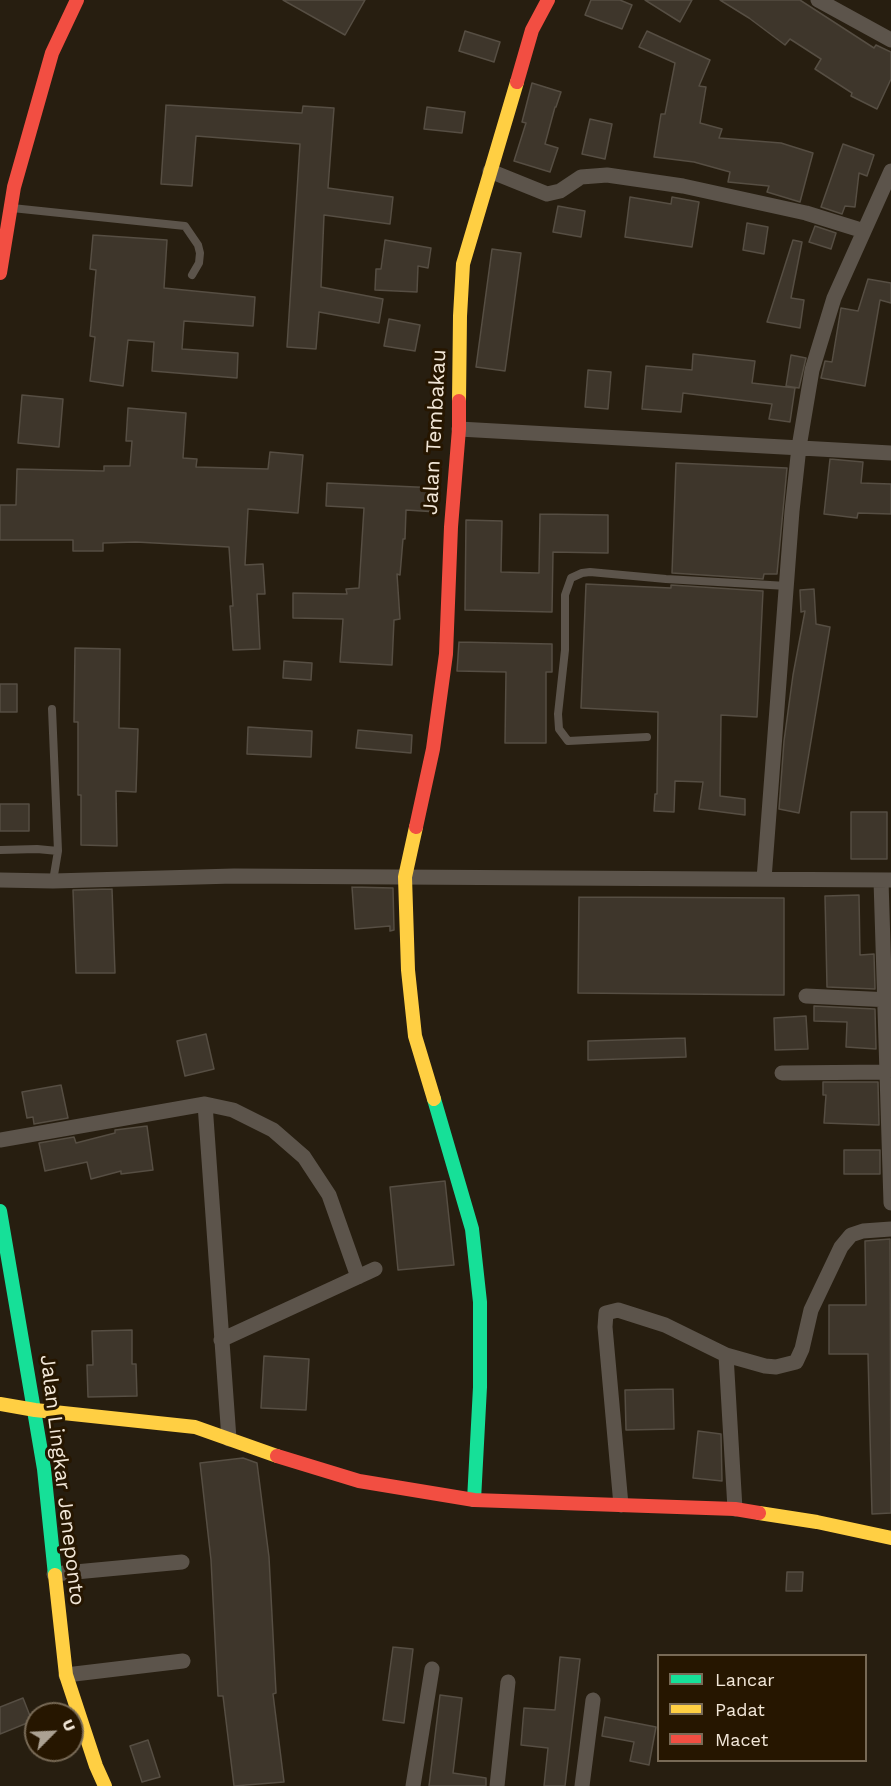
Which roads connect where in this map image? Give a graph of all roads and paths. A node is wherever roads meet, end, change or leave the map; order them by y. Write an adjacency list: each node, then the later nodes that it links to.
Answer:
1 (77, 0): 7 (street)
2 (548, 0): 5 (street, Jalan Tembakau)
3 (819, 0): 4 (street)
4 (891, 40)
5 (490, 171): 8 (street); 11 (street, Jalan Tembakau)
6 (891, 171): 8 (street)
7 (11, 208): 9 (street); 10 (lane)
8 (864, 231): 12 (street)
9 (0, 273)
10 (192, 275)
11 (459, 429): 12 (street); 19 (street, Jalan Tembakau)
12 (799, 447): 13 (street); 14 (street)
13 (891, 453)
14 (787, 586): 16 (lane); 20 (street)
15 (52, 709): 18 (lane)
16 (647, 737)
17 (0, 850): 18 (lane)
18 (58, 851): 23 (lane)
19 (405, 877): 20 (street); 23 (street); 41 (street, Jalan Tembakau)
20 (764, 879): 22 (street)
21 (0, 880): 23 (street)
22 (886, 880): 25 (street)
23 (53, 881)
24 (806, 996): 25 (street)
25 (888, 1000): 27 (street)
26 (782, 1073): 27 (street)
27 (888, 1080): 30 (street)
28 (205, 1104): 29 (street); 35 (street); 36 (street)
29 (0, 1140)
30 (890, 1160): 31 (street)
31 (891, 1203)
32 (0, 1210): 39 (street, Jalan Lingkar Jeneponto)
33 (891, 1229): 37 (street)
34 (375, 1269): 35 (street)
35 (358, 1277): 36 (street)
36 (221, 1340): 40 (street)
37 (726, 1355): 42 (street); 43 (street)
38 (0, 1404): 39 (street)
39 (35, 1410): 40 (street); 46 (street, Jalan Lingkar Jeneponto)
40 (229, 1439): 41 (street)
41 (474, 1500): 42 (street)
42 (621, 1505): 43 (street)
43 (735, 1509): 44 (street)
44 (891, 1538)
45 (182, 1562): 46 (street)
46 (54, 1574): 49 (street, Jalan Lingkar Jeneponto)
47 (183, 1661): 49 (street)
48 (432, 1669): 53 (street)
49 (66, 1675): 52 (street, Jalan Lingkar Jeneponto)
50 (508, 1682): 54 (street)
51 (593, 1700): 55 (street)
52 (105, 1786)
53 (411, 1786)
54 (497, 1786)
55 (582, 1786)

